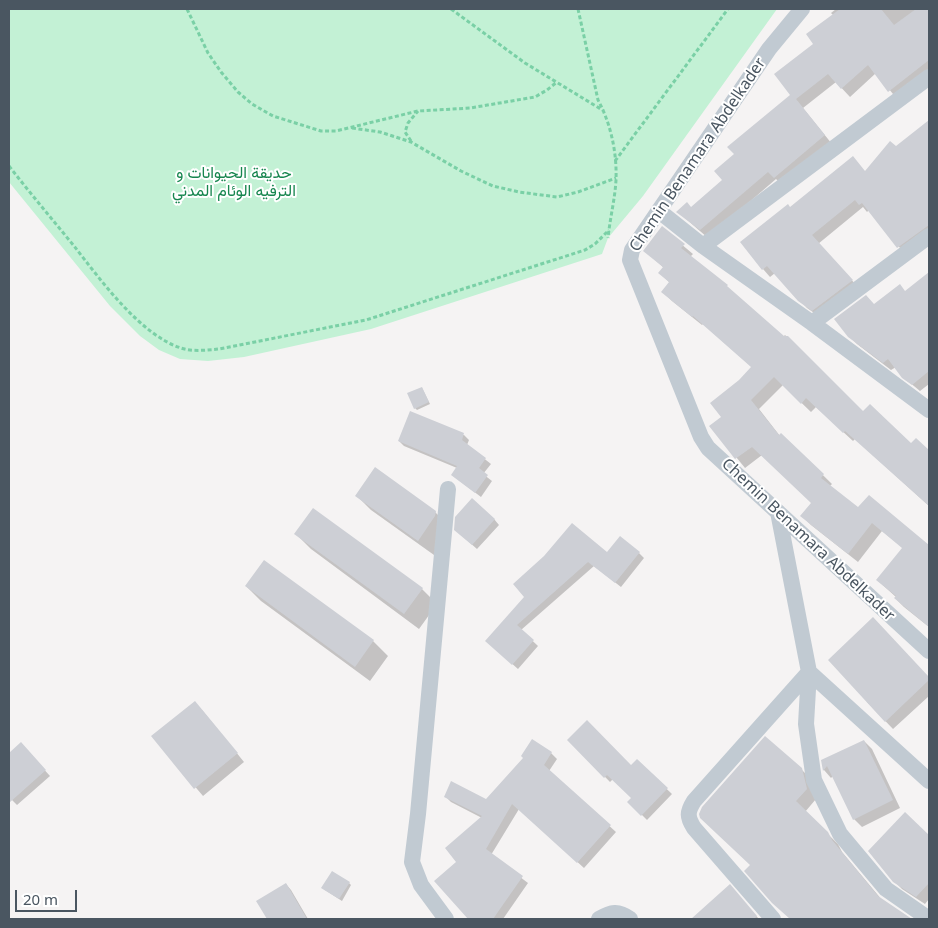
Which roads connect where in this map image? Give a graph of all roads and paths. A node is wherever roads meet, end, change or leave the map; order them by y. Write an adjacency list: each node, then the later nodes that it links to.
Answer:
1 (187, 9): 10 (path)
2 (451, 9): 7 (path)
3 (578, 9): 9 (path)
4 (728, 9): 12 (path)
5 (802, 9): 15 (street, Chemin Benamara Abdelkader)
6 (929, 77): 19 (street)
7 (557, 82): 8 (path); 9 (path)
8 (418, 111): 10 (path); 11 (path)
9 (604, 111): 12 (path)
10 (349, 128): 11 (path)
11 (411, 142): 14 (path)
12 (614, 162): 14 (path)
13 (9, 166): 16 (path)
14 (616, 178): 16 (path)
15 (658, 211): 19 (street); 23 (street, Chemin Benamara Abdelkader)
16 (609, 230): 18 (path)
17 (929, 236): 20 (street)
18 (608, 238)
19 (704, 246): 20 (street)
20 (812, 323): 21 (street)
21 (929, 410)
22 (448, 490): 28 (street)
23 (778, 512): 24 (street, Chemin Benamara Abdelkader); 25 (street)
24 (929, 651)
25 (809, 672): 26 (street); 27 (street); 31 (street)
26 (929, 781)
27 (929, 918)
28 (446, 919)
29 (599, 919): 30 (street)
30 (630, 919)
31 (773, 919)

